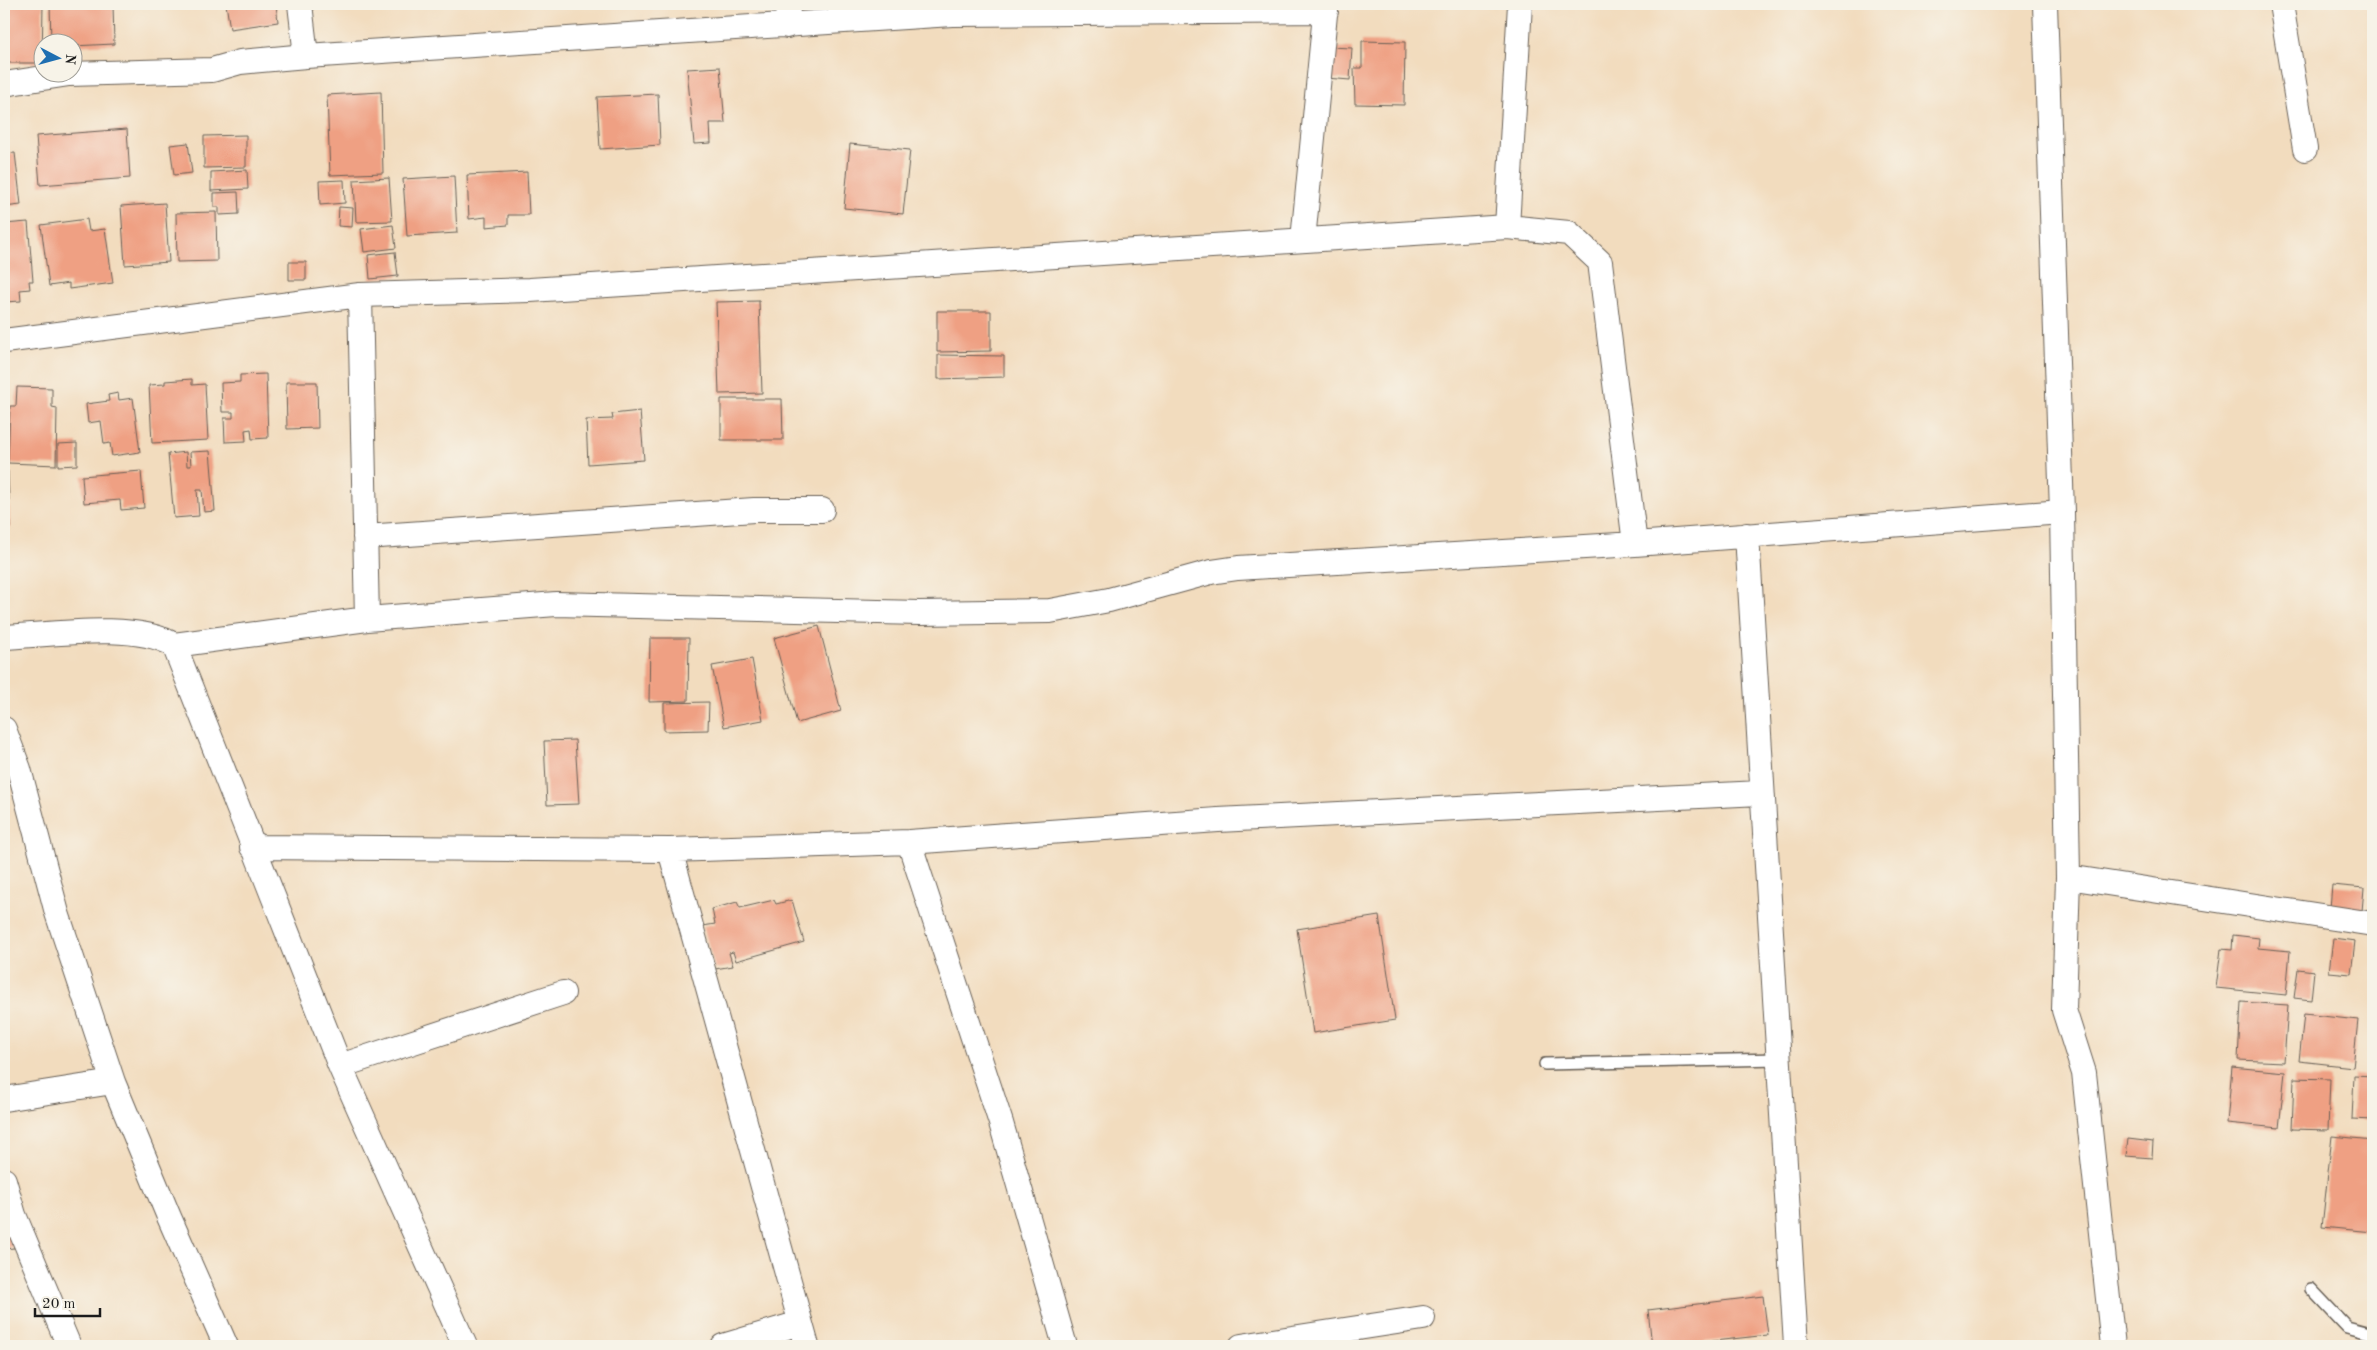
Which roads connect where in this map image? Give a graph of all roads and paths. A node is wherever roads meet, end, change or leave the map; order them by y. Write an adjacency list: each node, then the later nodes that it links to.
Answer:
1 (300, 4): 7 (street)
2 (1520, 4): 10 (street)
3 (2045, 4): 15 (street)
4 (2281, 4): 9 (street)
5 (1326, 7): 6 (street); 11 (street)
6 (788, 15): 7 (street)
7 (306, 56): 8 (street)
8 (4, 84)
9 (2305, 149)
10 (1508, 226): 11 (street); 18 (street)
11 (1304, 240): 12 (street)
12 (360, 295): 13 (street); 17 (street)
13 (4, 341)
14 (822, 510): 17 (street)
15 (2062, 512): 16 (street); 27 (street)
16 (1747, 536): 18 (street); 23 (street)
17 (366, 537): 19 (street)
18 (1635, 544): 19 (street)
19 (367, 619): 21 (street)
20 (4, 637): 21 (street)
21 (174, 645): 25 (street)
22 (4, 729): 33 (street)
23 (1760, 793): 24 (street); 30 (street)
24 (909, 842): 26 (street); 45 (street)
25 (252, 847): 26 (street); 32 (street)
26 (670, 850): 38 (street)
27 (2068, 877): 28 (street); 48 (street)
28 (2373, 924)
29 (563, 993): 32 (street)
30 (1779, 1059): 31 (lane); 47 (street)
31 (1545, 1064)
32 (340, 1066): 42 (street)
33 (113, 1082): 34 (street); 41 (street)
34 (4, 1099)
35 (4, 1180): 40 (street)
36 (2311, 1289): 39 (lane)
37 (1423, 1318): 46 (street)
38 (800, 1323): 43 (street); 44 (street)
39 (2373, 1334)
40 (69, 1346)
41 (226, 1346)
42 (465, 1346)
43 (723, 1346)
44 (807, 1346)
45 (1065, 1346)
46 (1241, 1346)
47 (1796, 1346)
48 (2113, 1346)

